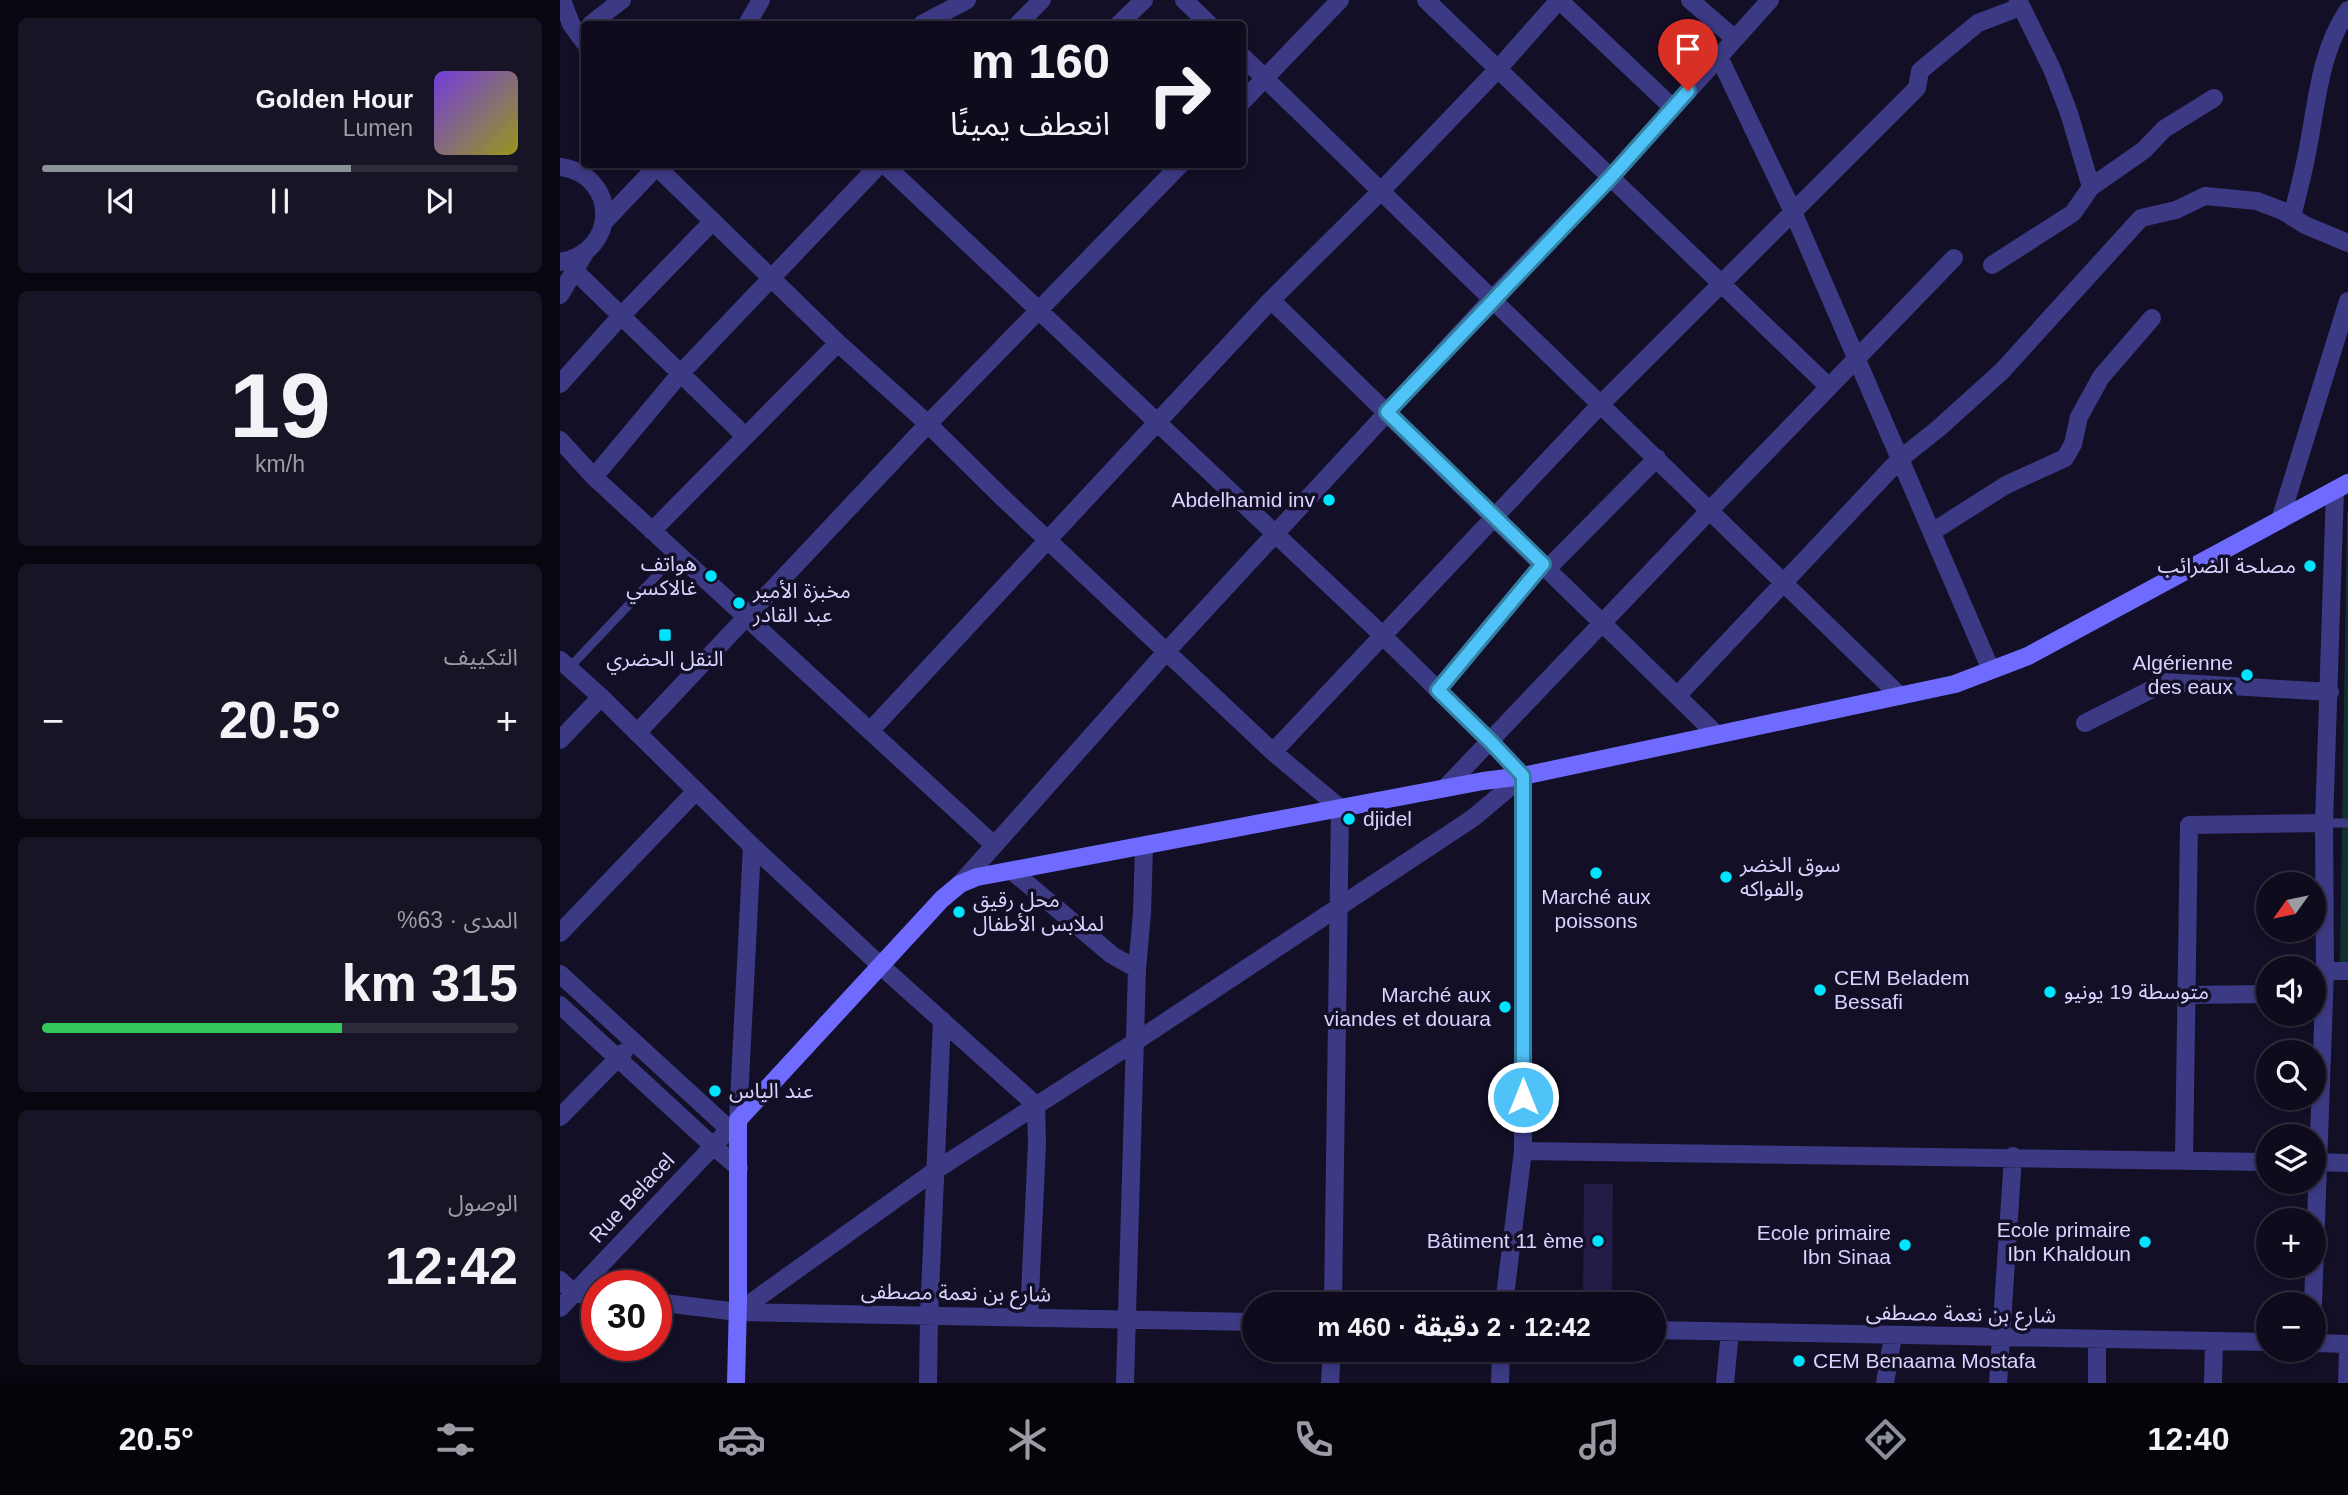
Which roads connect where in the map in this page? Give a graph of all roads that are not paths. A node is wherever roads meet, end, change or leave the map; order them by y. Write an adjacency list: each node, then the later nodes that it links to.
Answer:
1 (562, 0): 21 (street)
2 (622, 0): 15 (street)
3 (761, 0): 16 (street)
4 (967, 0): 17 (street)
5 (1042, 0): 18 (street)
6 (1144, 0): 19 (street)
7 (1340, 0): 26 (street)
8 (1426, 0): 25 (street)
9 (1559, 0): 25 (street); 29 (street)
10 (1690, 0): 22 (street)
11 (1770, 0): 22 (street)
12 (1192, 2): 20 (street)
13 (2019, 3): 39 (street); 41 (street)
14 (2348, 10): 42 (street)
15 (598, 21)
16 (749, 21)
17 (928, 21)
18 (1021, 21)
19 (1122, 21)
20 (1207, 21)
21 (581, 29)
22 (1735, 40): 23 (street)
23 (1719, 57): 29 (street); 41 (street)
24 (1246, 60): 26 (street)
25 (1498, 69): 38 (street); 40 (street)
26 (1265, 78): 27 (street); 40 (street)
27 (1246, 98)
28 (2214, 98): 39 (street)
29 (1673, 108): 38 (street)
30 (560, 167): 37 (street)
31 (587, 168): 37 (street)
32 (656, 168): 44 (street)
33 (660, 168): 43 (street)
34 (878, 168): 49 (street)
35 (886, 168): 55 (street)
36 (1177, 168): 55 (street)
37 (578, 172): 44 (street)
38 (1611, 177): 50 (street); 52 (street)
39 (2091, 187): 47 (street)
40 (1382, 190): 52 (street); 53 (street)
41 (1793, 212): 50 (street); 59 (street)
42 (2292, 217): 45 (street); 70 (street)
43 (713, 221): 49 (street); 56 (street)
44 (604, 222): 48 (street)
45 (2348, 243)
46 (1954, 258): 59 (street)
47 (1992, 265)
48 (568, 267): 51 (street); 56 (street)
49 (773, 278): 58 (street); 60 (street)
50 (1721, 284): 62 (street); 63 (street)
51 (560, 295)
52 (1493, 298): 63 (street); 64 (street)
53 (1271, 300): 64 (street); 65 (street)
54 (2348, 301): 75 (street)
55 (1040, 310): 65 (street); 66 (street)
56 (621, 316): 60 (street); 61 (street)
57 (2152, 318): 77 (street)
58 (838, 343): 66 (street); 67 (street)
59 (1857, 358): 62 (street); 70 (street)
60 (680, 374): 67 (street); 71 (street)
61 (560, 384)
62 (1829, 387): 73 (street)
63 (1601, 404): 69 (street); 74 (street)
64 (1387, 412): 74 (street); 78 (street)
65 (1158, 422): 78 (street); 79 (street)
66 (928, 425): 79 (street); 83 (street)
67 (745, 436): 76 (street)
68 (560, 440): 71 (street)
69 (1657, 458): 73 (street); 81 (street)
70 (1900, 459): 77 (street); 82 (street)
71 (594, 477): 76 (street)
72 (2342, 486): 75 (main road); 90 (street)
73 (1710, 510): 82 (street); 84 (street)
74 (1494, 517): 81 (street); 85 (street)
75 (2280, 520): 88 (main road)
76 (652, 531): 80 (street)
77 (1932, 532): 88 (street)
78 (1275, 533): 85 (street); 86 (street)
79 (1046, 539): 86 (street); 95 (street)
80 (677, 554): 83 (street); 87 (lane)
81 (1545, 566): 84 (street); 89 (street)
82 (1784, 582): 91 (street); 92 (street)
83 (746, 617): 95 (street); 96 (street)
84 (1603, 623): 91 (street); 99 (street)
85 (1383, 636): 89 (street); 100 (street)
86 (1166, 652): 100 (street); 107 (street)
87 (564, 664): 93 (street)
88 (1991, 670): 92 (main road)
89 (1438, 690): 99 (street)
90 (2330, 692): 94 (street); 106 (street)
91 (1677, 696): 97 (street)
92 (1900, 696): 97 (main road)
93 (601, 697): 96 (street); 98 (street)
94 (2085, 723)
95 (870, 731): 107 (street)
96 (637, 733): 103 (street)
97 (1716, 734): 101 (main road)
98 (560, 740)
99 (1490, 741): 101 (street); 102 (street)
100 (1273, 752): 104 (street)
101 (1523, 776): 102 (main road); 112 (street); 133 (street)
102 (1445, 788): 104 (main road)
103 (696, 791): 108 (street); 113 (street)
104 (1340, 808): 109 (main road); 112 (street)
105 (2348, 822): 106 (lane)
106 (2324, 823): 114 (street); 121 (street)
107 (994, 845): 111 (street)
108 (752, 846): 115 (street); 131 (street)
109 (1144, 846): 110 (main road); 116 (street)
110 (1012, 870): 111 (main road); 116 (street)
111 (960, 884): 115 (main road)
112 (1338, 907): 126 (street); 143 (street)
113 (560, 933)
114 (2325, 956)
115 (881, 966): 123 (street); 131 (main road)
116 (1137, 969): 126 (street)
117 (2326, 971): 118 (street)
118 (2348, 971)
119 (560, 974): 125 (street)
120 (2256, 994): 121 (street)
121 (2186, 995): 135 (street)
122 (560, 1005): 127 (street)
123 (942, 1020): 128 (street); 140 (street)
124 (2318, 1026): 130 (street)
125 (634, 1042): 127 (street); 131 (street)
126 (1135, 1042): 128 (street); 153 (street)
127 (618, 1059): 129 (street); 132 (street)
128 (1036, 1105): 140 (street); 152 (street)
129 (560, 1117)
130 (2317, 1124)
131 (733, 1125): 132 (street, Rue Belacel); 139 (main road)
132 (713, 1146): 139 (street); 146 (street, Rue Belacel)
133 (1523, 1151): 134 (street); 144 (street)
134 (2013, 1156): 135 (street); 158 (street)
135 (2184, 1160): 136 (street)
136 (2256, 1161)
137 (2326, 1162): 138 (street)
138 (2348, 1163)
139 (738, 1167): 150 (main road)
140 (936, 1170): 150 (street); 151 (street)
141 (2315, 1194): 145 (street)
142 (560, 1280): 146 (street)
143 (1333, 1292)
144 (1505, 1292)
145 (2313, 1292)
146 (574, 1293): 147 (street); 149 (street, Rue Belacel)
147 (581, 1294)
148 (672, 1304): 150 (street, شارع بن نعمة مصطفى)
149 (560, 1308)
150 (738, 1312): 151 (street, شارع بن نعمة مصطفى); 167 (main road)
151 (929, 1315): 152 (street, شارع بن نعمة مصطفى); 168 (street)
152 (1029, 1317): 153 (street, شارع بن نعمة مصطفى)
153 (1127, 1319): 154 (street, شارع بن نعمة مصطفى); 169 (street)
154 (1242, 1322)
155 (1666, 1330): 156 (street, شارع بن نعمة مصطفى)
156 (1730, 1332): 157 (street, شارع بن نعمة مصطفى); 172 (street)
157 (1892, 1336): 158 (street, شارع بن نعمة مصطفى); 173 (street)
158 (2000, 1338): 159 (street, شارع بن نعمة مصطفى); 174 (street)
159 (2097, 1340): 160 (street, شارع بن نعمة مصطفى); 175 (street)
160 (2214, 1342): 161 (street, شارع بن نعمة مصطفى); 176 (street)
161 (2256, 1342)
162 (2326, 1343): 163 (street)
163 (2348, 1344)
164 (2348, 1352): 177 (street)
165 (1331, 1362): 170 (street)
166 (1501, 1362): 171 (street)
167 (736, 1383)
168 (928, 1383)
169 (1125, 1383)
170 (1330, 1383)
171 (1500, 1383)
172 (1725, 1383)
173 (1885, 1383)
174 (1998, 1383)
175 (2097, 1383)
176 (2213, 1383)
177 (2347, 1383)

